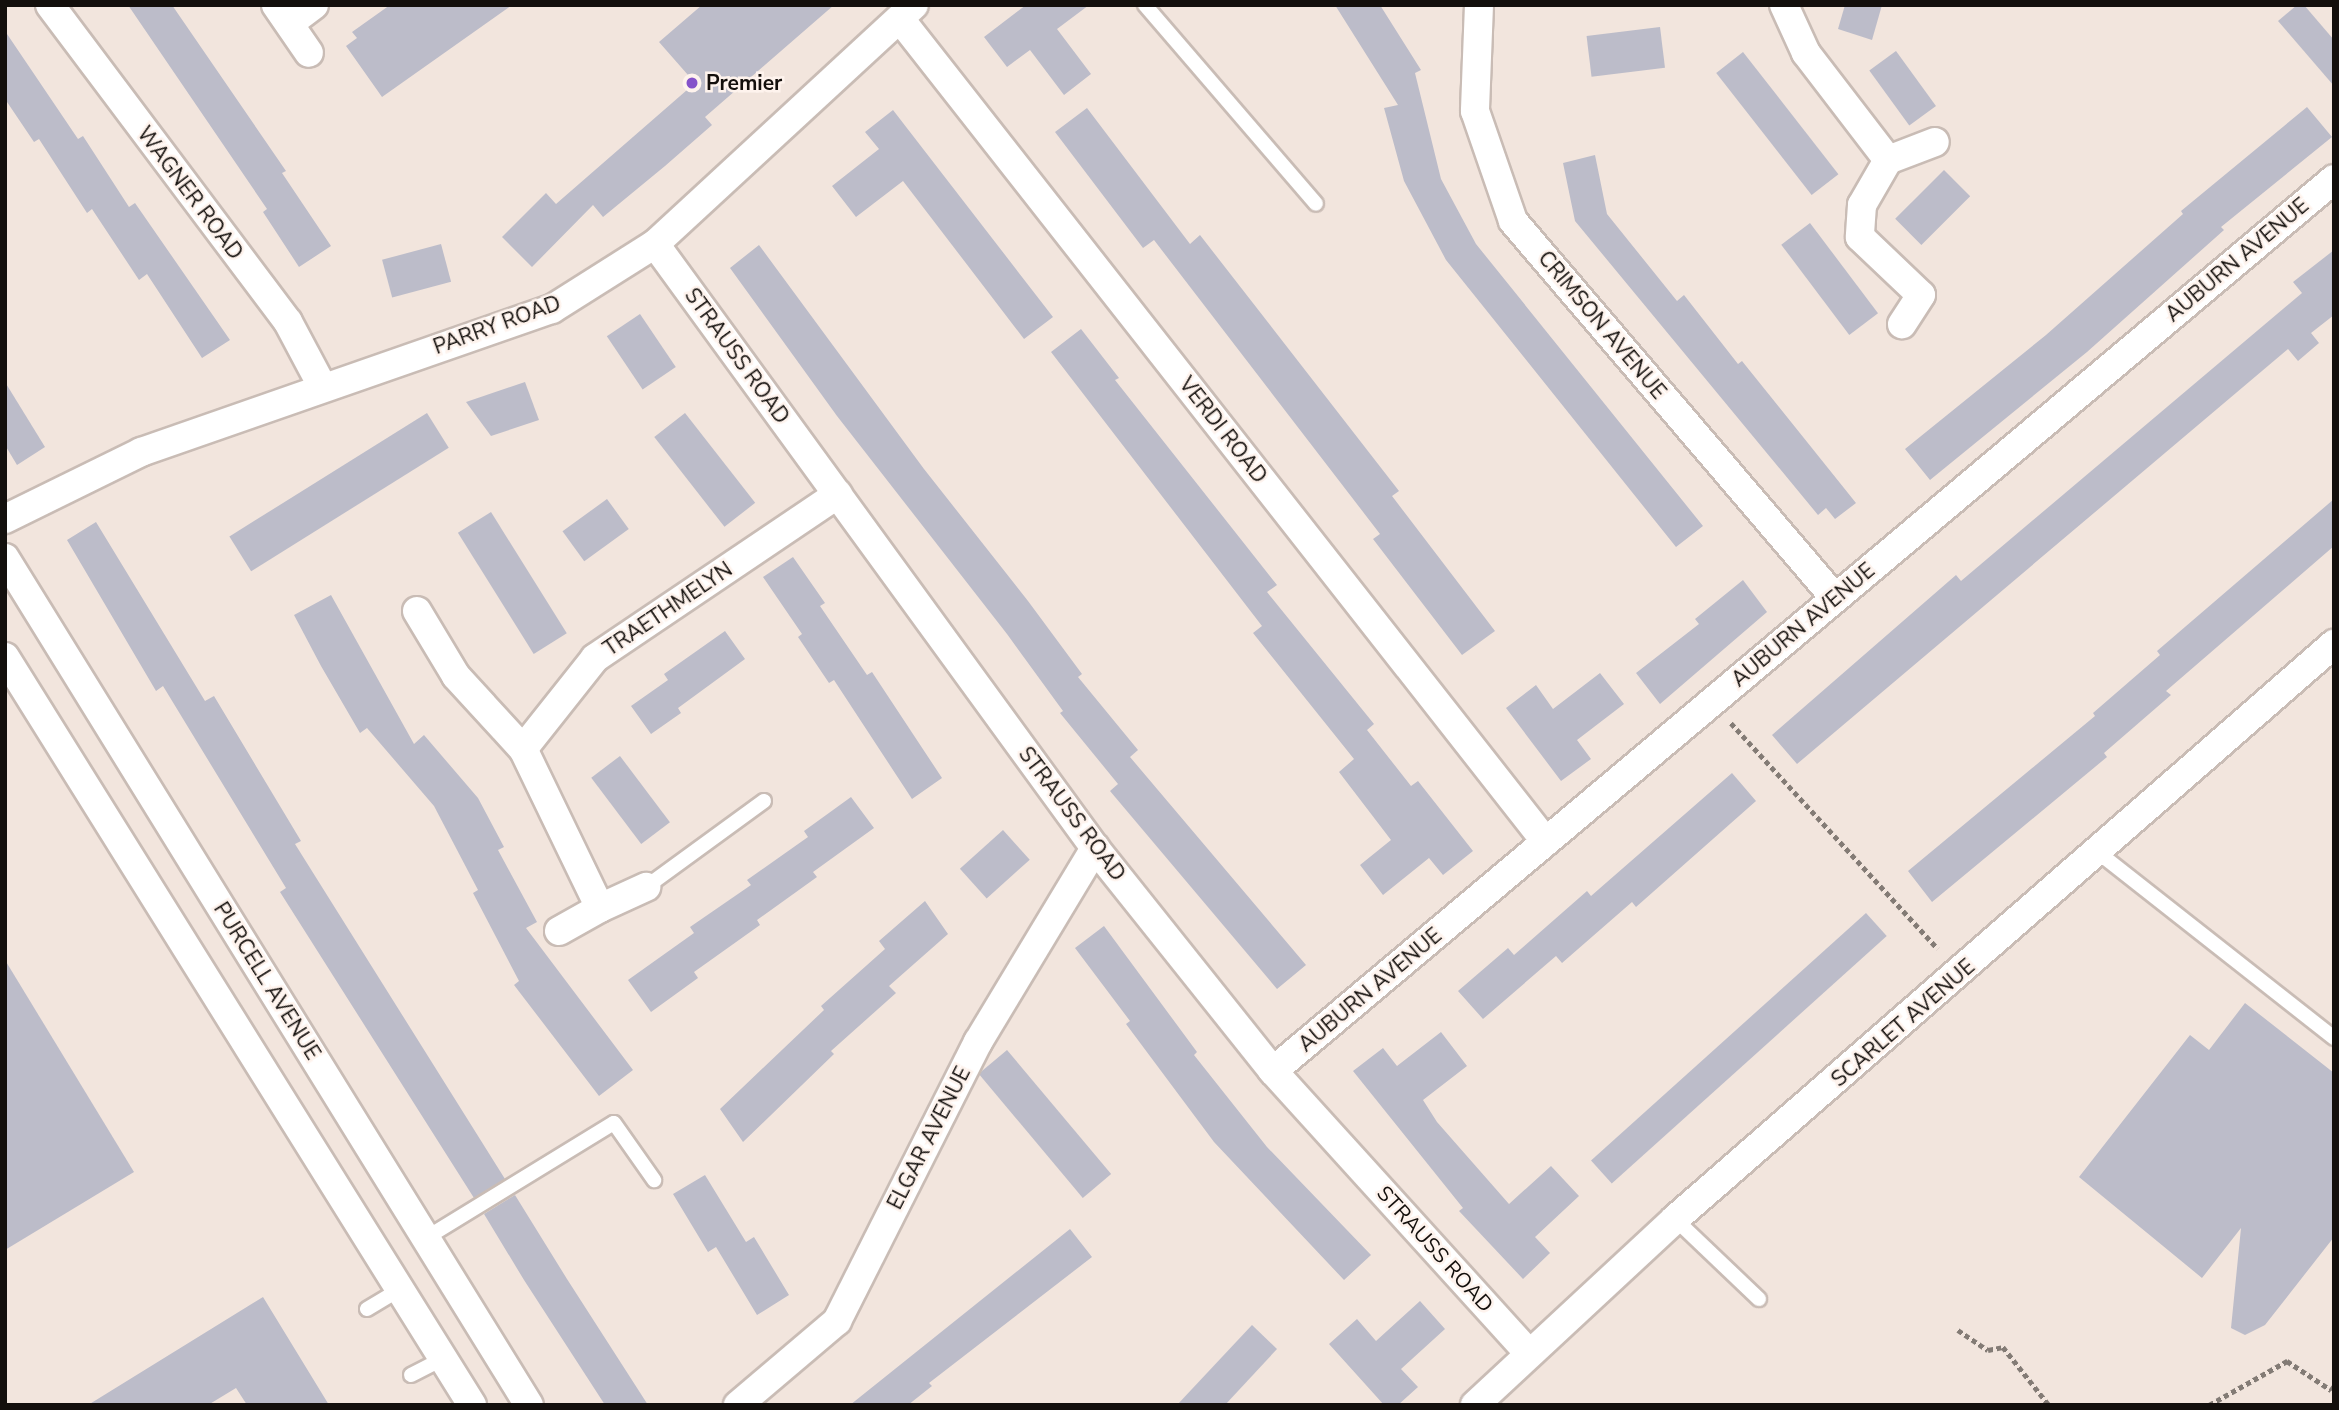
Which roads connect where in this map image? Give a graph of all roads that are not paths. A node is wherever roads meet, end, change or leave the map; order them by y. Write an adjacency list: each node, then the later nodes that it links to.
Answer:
1 (50, 5): 15 (street, WAGNER ROAD)
2 (314, 5): 7 (street)
3 (1145, 5): 12 (lane)
4 (1479, 5): 19 (street, CRIMSON AVENUE)
5 (1784, 5): 10 (street)
6 (907, 12): 13 (street, PARRY ROAD); 25 (street, VERDI ROAD)
7 (283, 14): 8 (street)
8 (309, 53)
9 (1935, 142): 10 (street)
10 (1888, 159): 14 (street)
11 (2334, 179): 19 (street, AUBURN AVENUE)
12 (1316, 204)
13 (655, 244): 15 (street, PARRY ROAD); 16 (street, STRAUSS ROAD)
14 (1902, 324)
15 (322, 386): 17 (street, PARRY ROAD)
16 (838, 494): 23 (street, TRAETHMELYN); 26 (street, STRAUSS ROAD)
17 (5, 519)
18 (5, 558): 35 (street, PURCELL AVENUE)
19 (1835, 598): 25 (street, AUBURN AVENUE)
20 (417, 611): 23 (street)
21 (2334, 644): 27 (street, SCARLET AVENUE)
22 (5, 657): 36 (street)
23 (523, 749): 29 (street)
24 (764, 801): 28 (lane)
25 (1546, 842): 32 (street, AUBURN AVENUE)
26 (1095, 848): 32 (street, STRAUSS ROAD); 44 (street, ELGAR AVENUE)
27 (2099, 853): 31 (lane); 34 (street, SCARLET AVENUE)
28 (646, 887): 29 (street)
29 (600, 908): 30 (street)
30 (559, 931)
31 (2334, 1038)
32 (1273, 1071): 39 (street, STRAUSS ROAD)
33 (654, 1180): 35 (lane)
34 (1675, 1219): 37 (lane); 39 (street, SCARLET AVENUE)
35 (426, 1238): 43 (street, PURCELL AVENUE)
36 (402, 1288): 38 (lane); 40 (street)
37 (1759, 1299)
38 (367, 1309)
39 (1528, 1352): 45 (street, SCARLET AVENUE)
40 (446, 1357): 41 (lane); 42 (street)
41 (411, 1375)
42 (472, 1405)
43 (529, 1405)
44 (738, 1405)
45 (1475, 1405)

